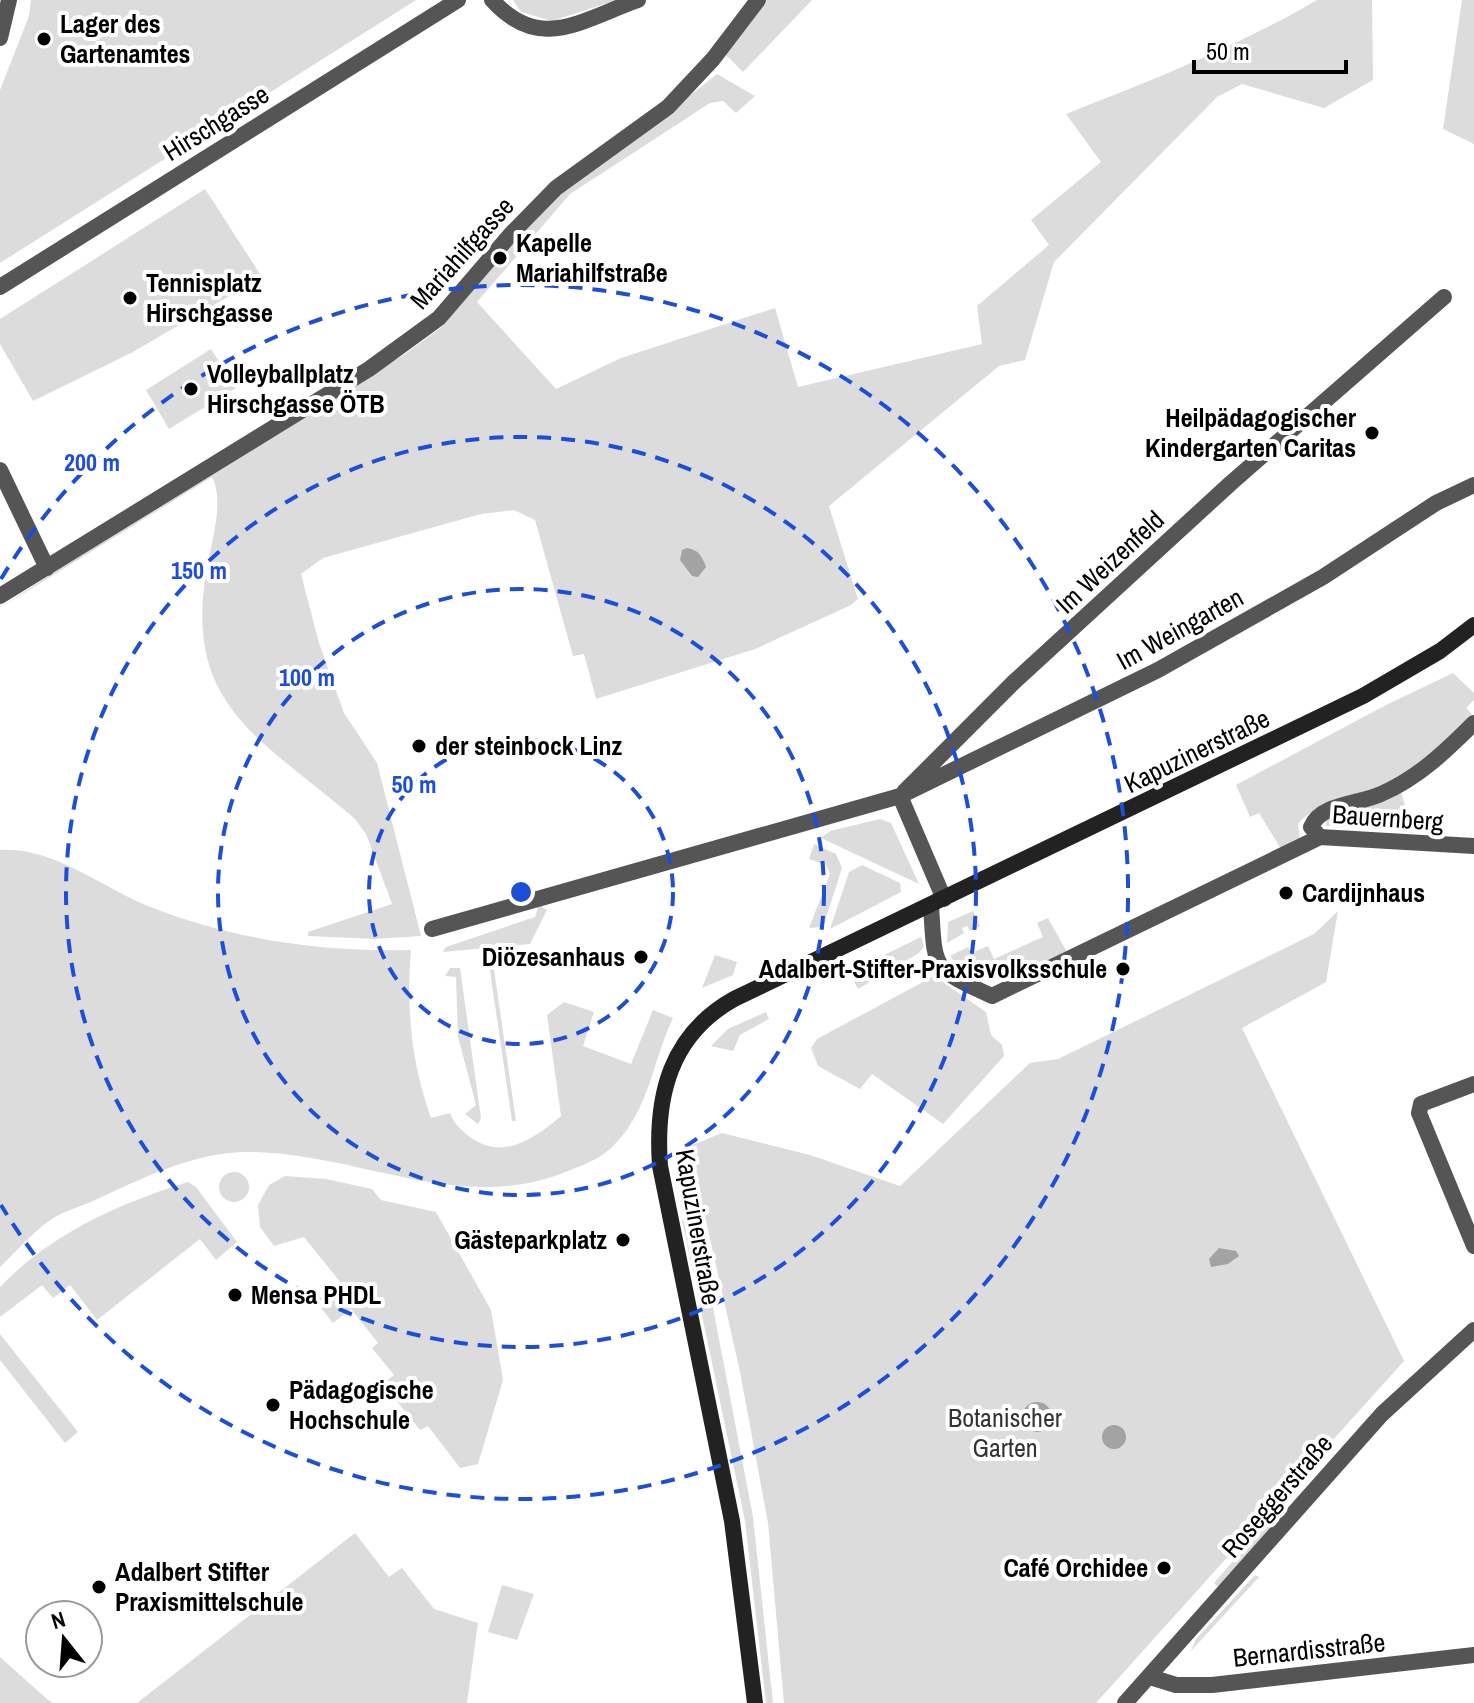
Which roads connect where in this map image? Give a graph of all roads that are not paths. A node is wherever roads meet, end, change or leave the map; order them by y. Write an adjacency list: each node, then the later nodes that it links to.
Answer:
1 (9, 0): 6 (street)
2 (458, 0): 7 (street, Hirschgasse)
3 (492, 0): 4 (street)
4 (638, 0)
5 (758, 0): 11 (street, Mariahilfgasse)
6 (0, 38)
7 (0, 287)
8 (1444, 297): 15 (street, Im Weizenfeld)
9 (0, 470): 11 (street)
10 (1474, 485): 15 (street, Im Weingarten)
11 (47, 568): 12 (street, Mariahilfgasse)
12 (0, 596)
13 (1474, 625): 18 (street, Kapuzinerstraße)
14 (1474, 723): 16 (street, Bauernberg)
15 (900, 796): 18 (street); 19 (street)
16 (1320, 837): 17 (street, Bauernberg); 18 (street)
17 (1474, 846)
18 (938, 902): 25 (street, Kapuzinerstraße)
19 (432, 929)
20 (1474, 1084): 21 (street)
21 (1474, 1246)
22 (1474, 1330): 24 (street, Roseggerstraße)
23 (1474, 1655): 24 (street, Bernardisstraße)
24 (1150, 1677): 26 (street, Roseggerstraße)
25 (755, 1703)
26 (1125, 1703)

